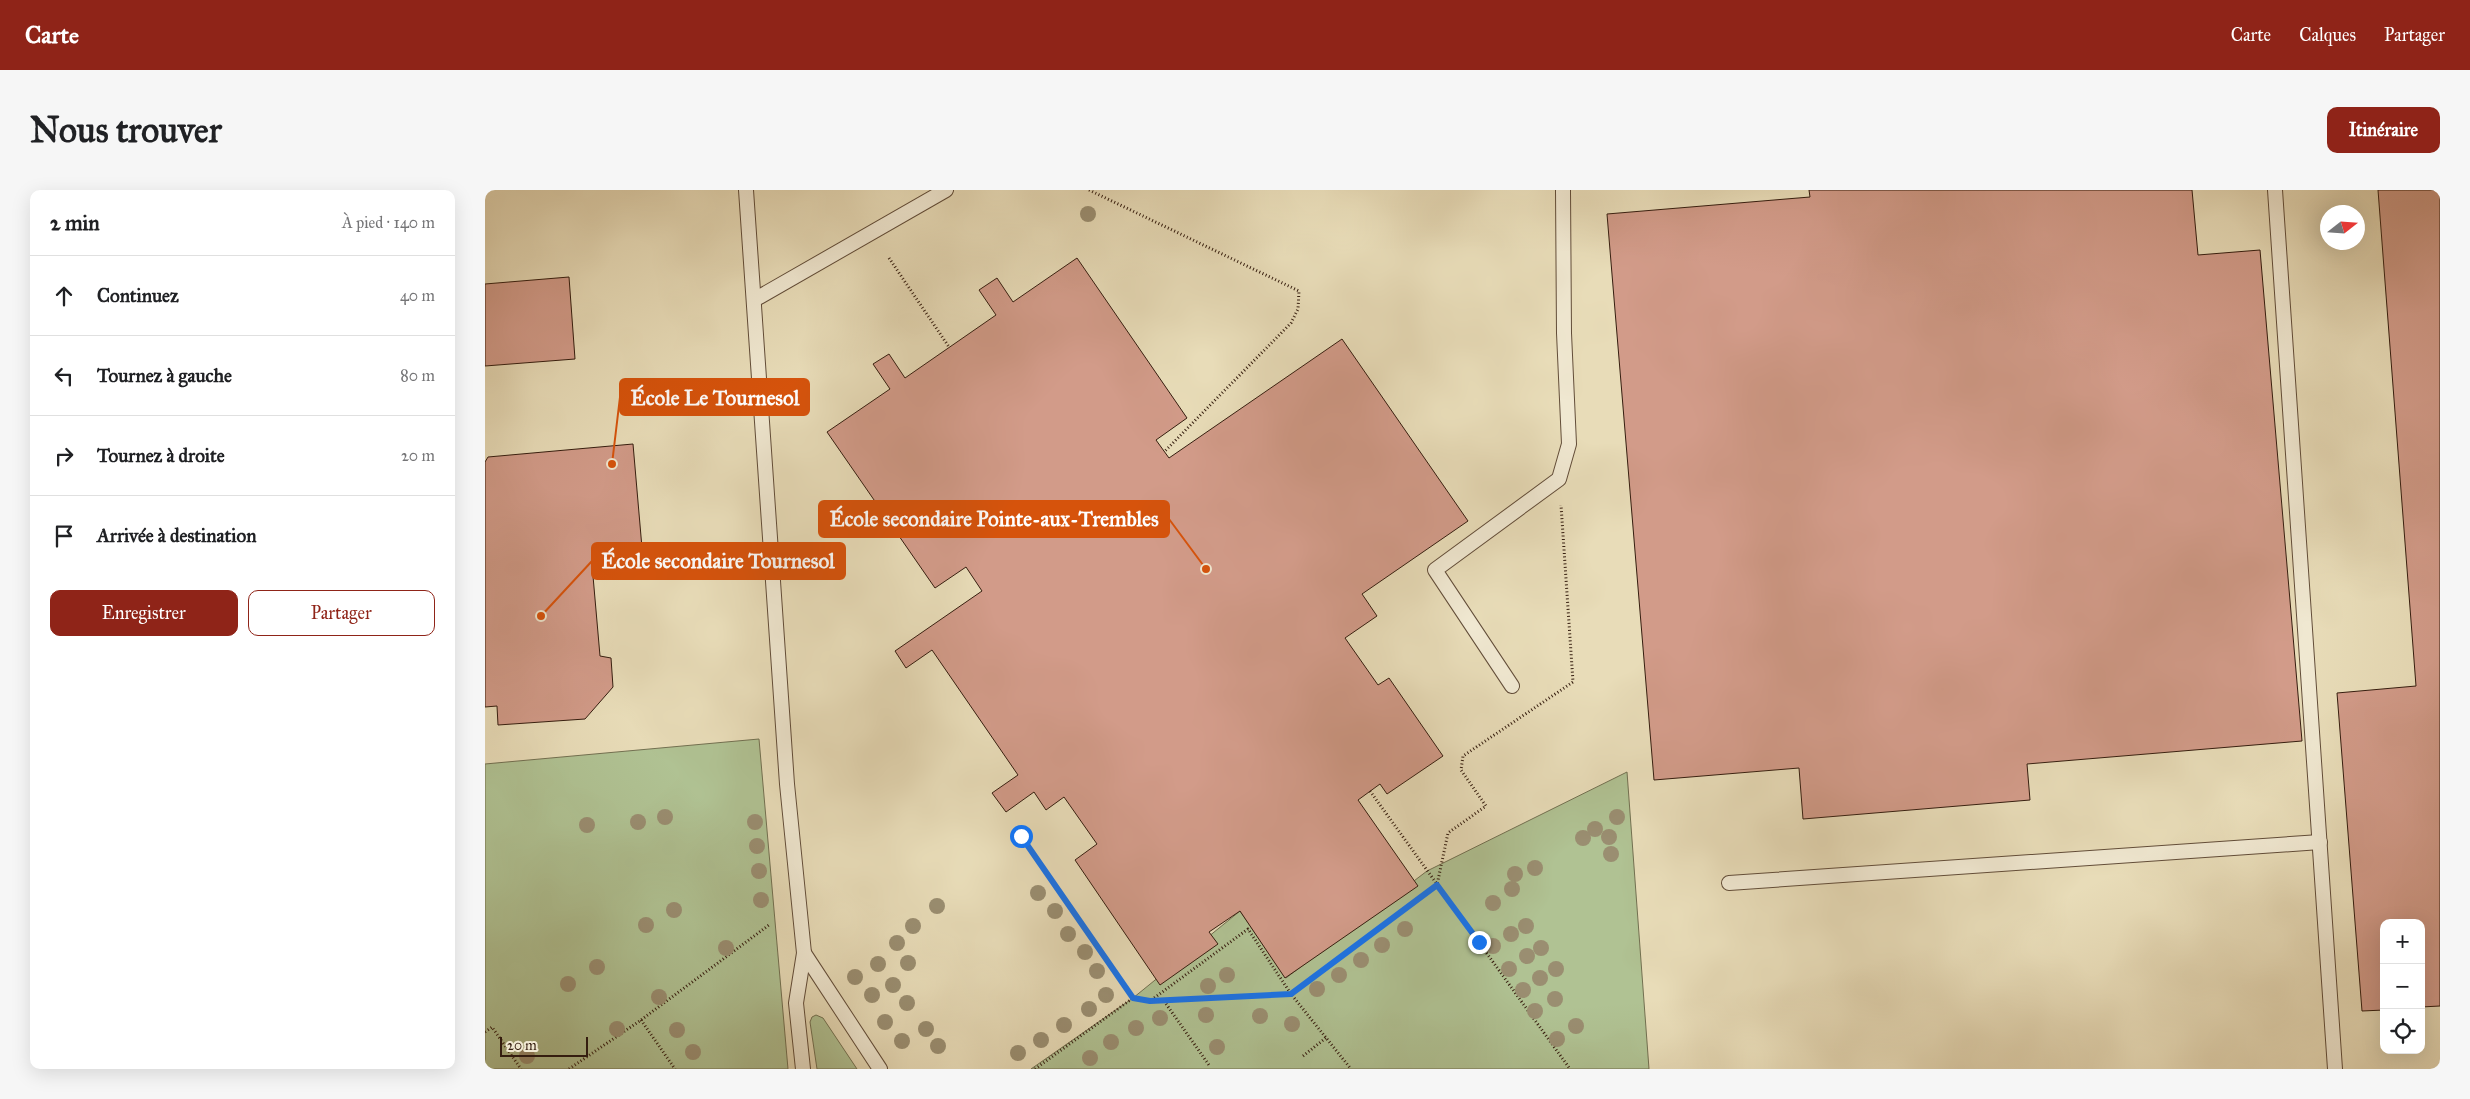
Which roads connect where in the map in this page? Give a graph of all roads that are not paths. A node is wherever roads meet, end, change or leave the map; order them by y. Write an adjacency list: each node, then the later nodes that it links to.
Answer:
1 (746, 190): 5 (lane)
2 (946, 190): 5 (lane)
3 (1563, 190): 6 (lane)
4 (2275, 190): 7 (lane)
5 (754, 300): 9 (lane)
6 (1512, 686)
7 (2320, 842): 8 (lane); 12 (lane)
8 (1729, 883)
9 (803, 953): 10 (lane); 11 (lane)
10 (803, 1069)
11 (880, 1069)
12 (2335, 1069)

